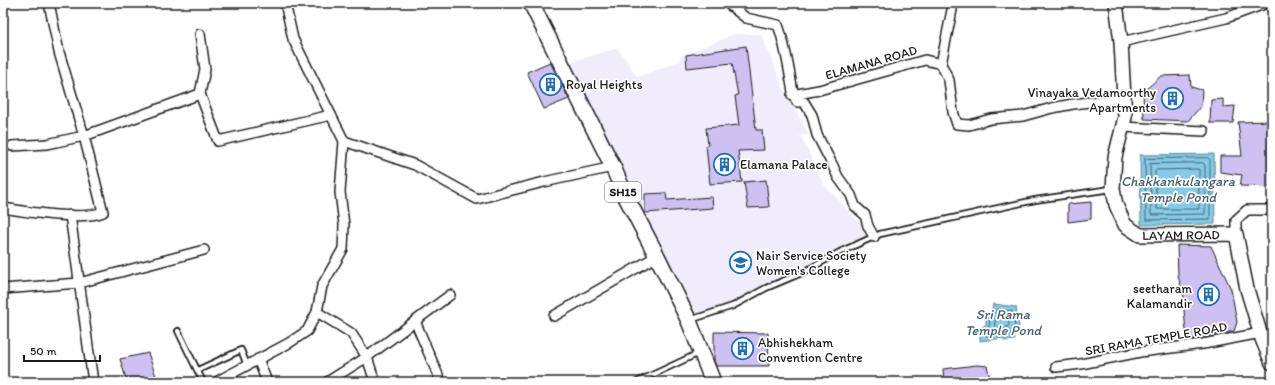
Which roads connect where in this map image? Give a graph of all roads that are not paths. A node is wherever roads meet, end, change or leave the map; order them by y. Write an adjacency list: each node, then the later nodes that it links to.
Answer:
1 (49, 3): 17 (street)
2 (285, 3): 14 (street)
3 (531, 3): 20 (main road, SH15)
4 (727, 3): 12 (street)
5 (1116, 3): 9 (street, LAYAM ROAD)
6 (1267, 3): 9 (street)
7 (952, 10): 10 (street)
8 (200, 34): 11 (street)
9 (1121, 42): 13 (street, LAYAM ROAD)
10 (942, 64): 12 (street, ELAMANA ROAD); 13 (street)
11 (200, 94): 14 (street); 17 (street)
12 (792, 95): 26 (street)
13 (1123, 98): 15 (street, LAYAM ROAD)
14 (331, 115): 18 (street)
15 (1122, 127): 16 (street); 21 (street, LAYAM ROAD)
16 (1204, 131)
17 (84, 136): 19 (street); 24 (street)
18 (344, 141): 20 (street); 32 (street)
19 (12, 146)
20 (613, 168): 28 (main road, SH15)
21 (1113, 189): 25 (street, LAYAM ROAD); 26 (lane)
22 (3, 208): 24 (street)
23 (1272, 210): 25 (street)
24 (70, 215): 29 (street)
25 (1236, 234): 37 (street, LAYAM ROAD)
26 (874, 237): 35 (lane)
27 (204, 250): 29 (street)
28 (657, 256): 33 (street); 35 (main road, SH15)
29 (79, 283): 30 (street); 45 (street)
30 (3, 289)
31 (450, 295): 34 (street)
32 (317, 312): 39 (street); 40 (street)
33 (554, 316)
34 (415, 321): 39 (street); 51 (street)
35 (689, 321): 38 (main road, SH15)
36 (178, 331): 44 (lane)
37 (1261, 333): 41 (street, LAYAM ROAD); 43 (street, SRI RAMA TEMPLE ROAD)
38 (701, 352): 52 (lane); 53 (main road, SH15)
39 (367, 356): 49 (street); 50 (street)
40 (258, 359): 42 (street); 48 (street)
41 (1272, 363)
42 (247, 365): 44 (lane); 47 (street)
43 (1056, 367)
44 (198, 370): 46 (lane)
45 (93, 382)
46 (203, 382)
47 (216, 382)
48 (267, 382)
49 (327, 382)
50 (375, 382)
51 (441, 382)
52 (637, 382)
53 (712, 382)

